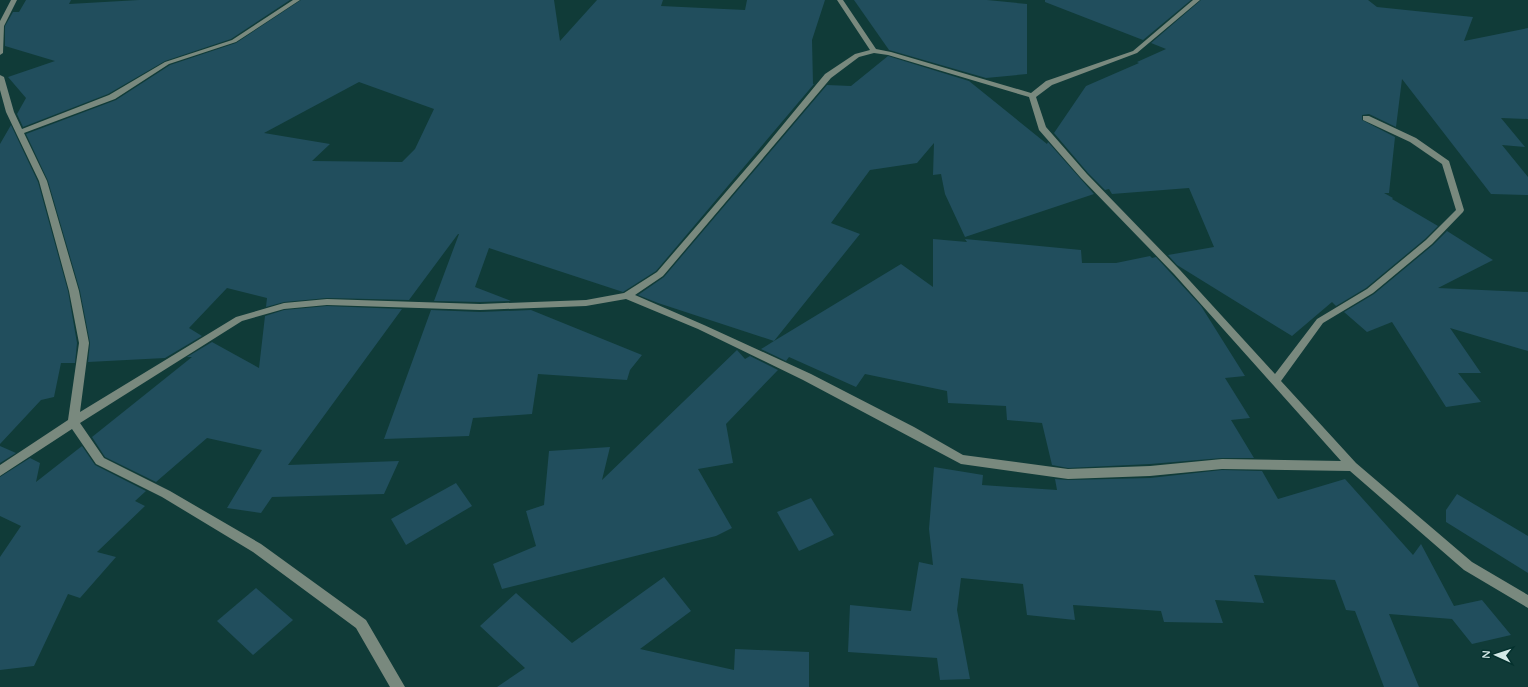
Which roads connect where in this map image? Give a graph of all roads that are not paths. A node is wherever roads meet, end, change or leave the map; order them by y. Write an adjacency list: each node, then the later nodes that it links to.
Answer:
1 (14, 0): 6 (street)
2 (297, 0): 10 (street)
3 (840, 0): 5 (street)
4 (1197, 0): 8 (street)
5 (874, 51): 8 (street); 11 (street)
6 (0, 53)
7 (0, 77): 10 (street)
8 (1032, 96): 12 (street)
9 (1366, 118): 12 (street)
10 (20, 132): 13 (street)
11 (627, 296): 13 (street); 14 (street)
12 (1275, 381): 14 (street)
13 (73, 422): 15 (street); 17 (street)
14 (1352, 466): 16 (street)
15 (0, 471)
16 (1528, 602)
17 (398, 687)

